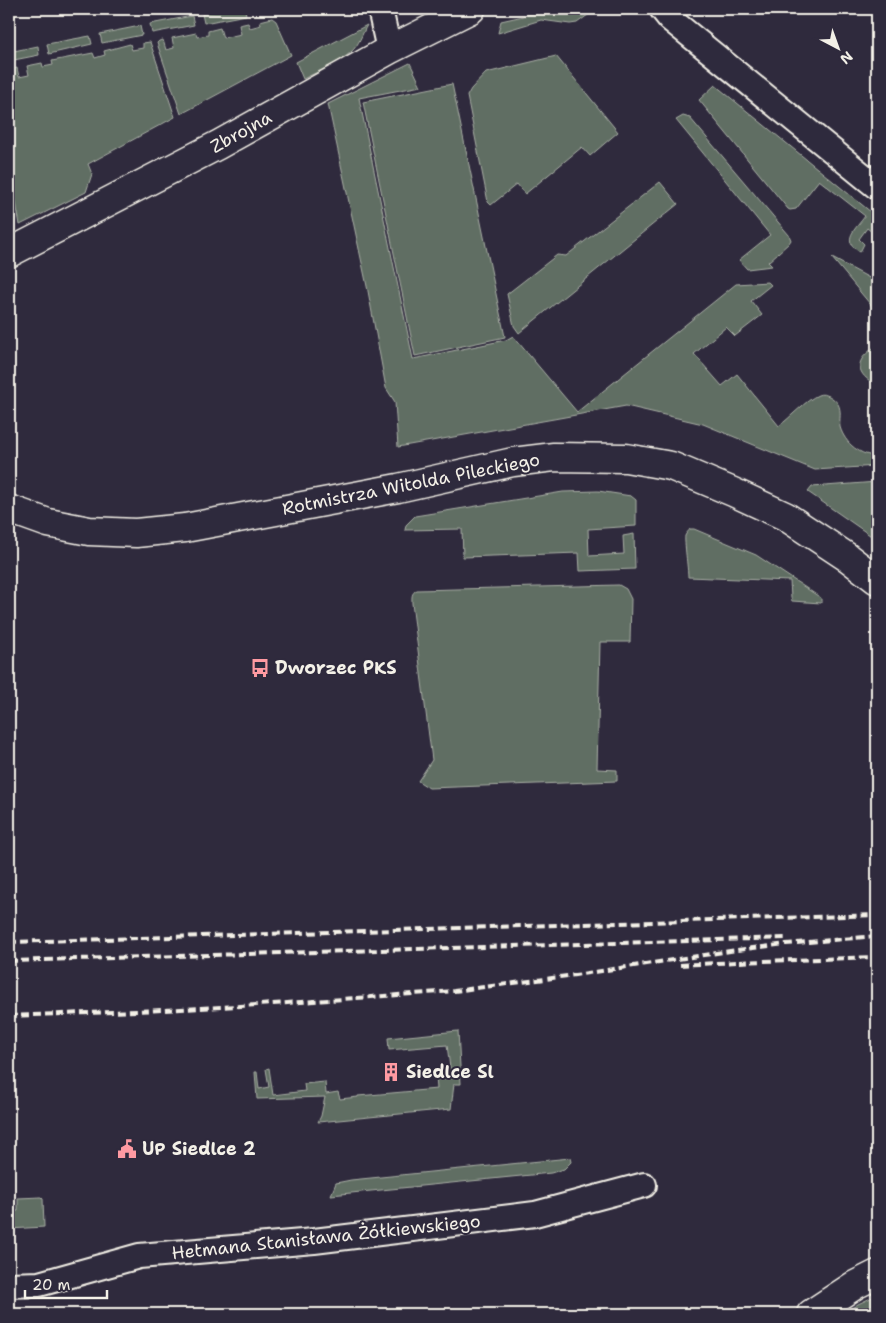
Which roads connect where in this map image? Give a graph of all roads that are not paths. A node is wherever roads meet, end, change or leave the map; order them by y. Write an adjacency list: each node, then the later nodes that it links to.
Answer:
1 (380, 9): 4 (street)
2 (471, 9): 4 (main road, Zbrojna)
3 (662, 9): 5 (street)
4 (389, 50): 6 (main road, Zbrojna)
5 (877, 186)
6 (9, 253)
7 (9, 509): 8 (main road, Rotmistrza Witolda Pileckiego)
8 (877, 580)
9 (644, 1186): 11 (street, Hetmana Stanisława Żółkiewskiego)
10 (877, 1274): 12 (main road)
11 (9, 1284)
12 (811, 1314)

